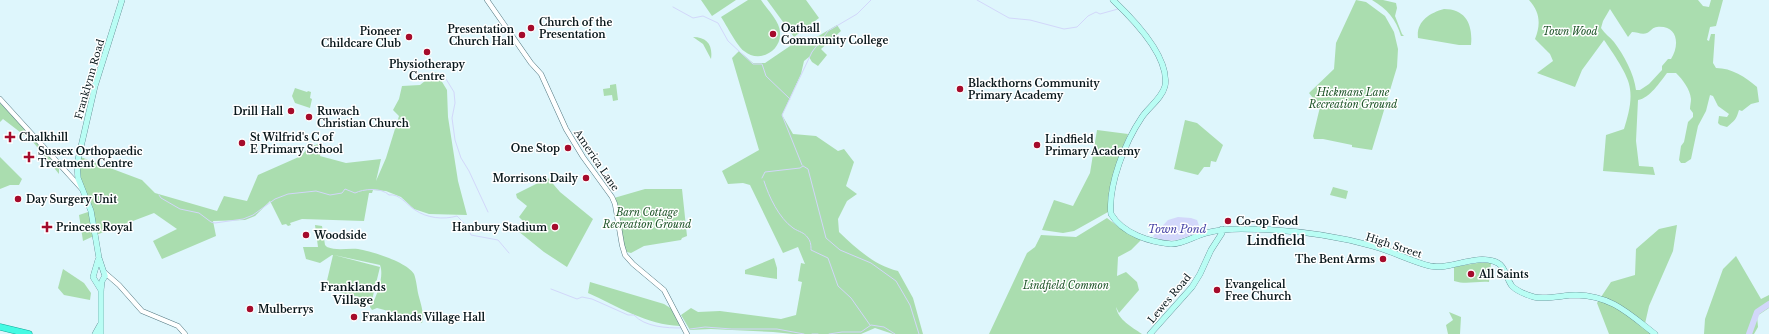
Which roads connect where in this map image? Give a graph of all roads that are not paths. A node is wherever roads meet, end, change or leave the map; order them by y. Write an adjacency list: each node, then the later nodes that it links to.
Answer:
1 (122, 0): 5 (main road, Franklynn Road)
2 (487, 0): 14 (street, America Lane)
3 (1113, 0): 6 (main road, High Street)
4 (0, 99): 5 (street)
5 (81, 188): 7 (main road)
6 (1222, 229): 19 (main road, Lewes Road); 20 (main road, High Street)
7 (99, 258): 8 (main road); 9 (main road)
8 (95, 271): 9 (main road); 11 (main road)
9 (103, 272): 10 (street); 11 (main road)
10 (112, 279): 11 (street); 18 (street)
11 (101, 281): 12 (main road)
12 (100, 324): 16 (main road); 17 (main road)
13 (0, 327): 15 (highway)
14 (687, 333)
15 (29, 334)
16 (95, 334)
17 (101, 334)
18 (185, 334)
19 (1150, 334)
20 (1655, 334)

